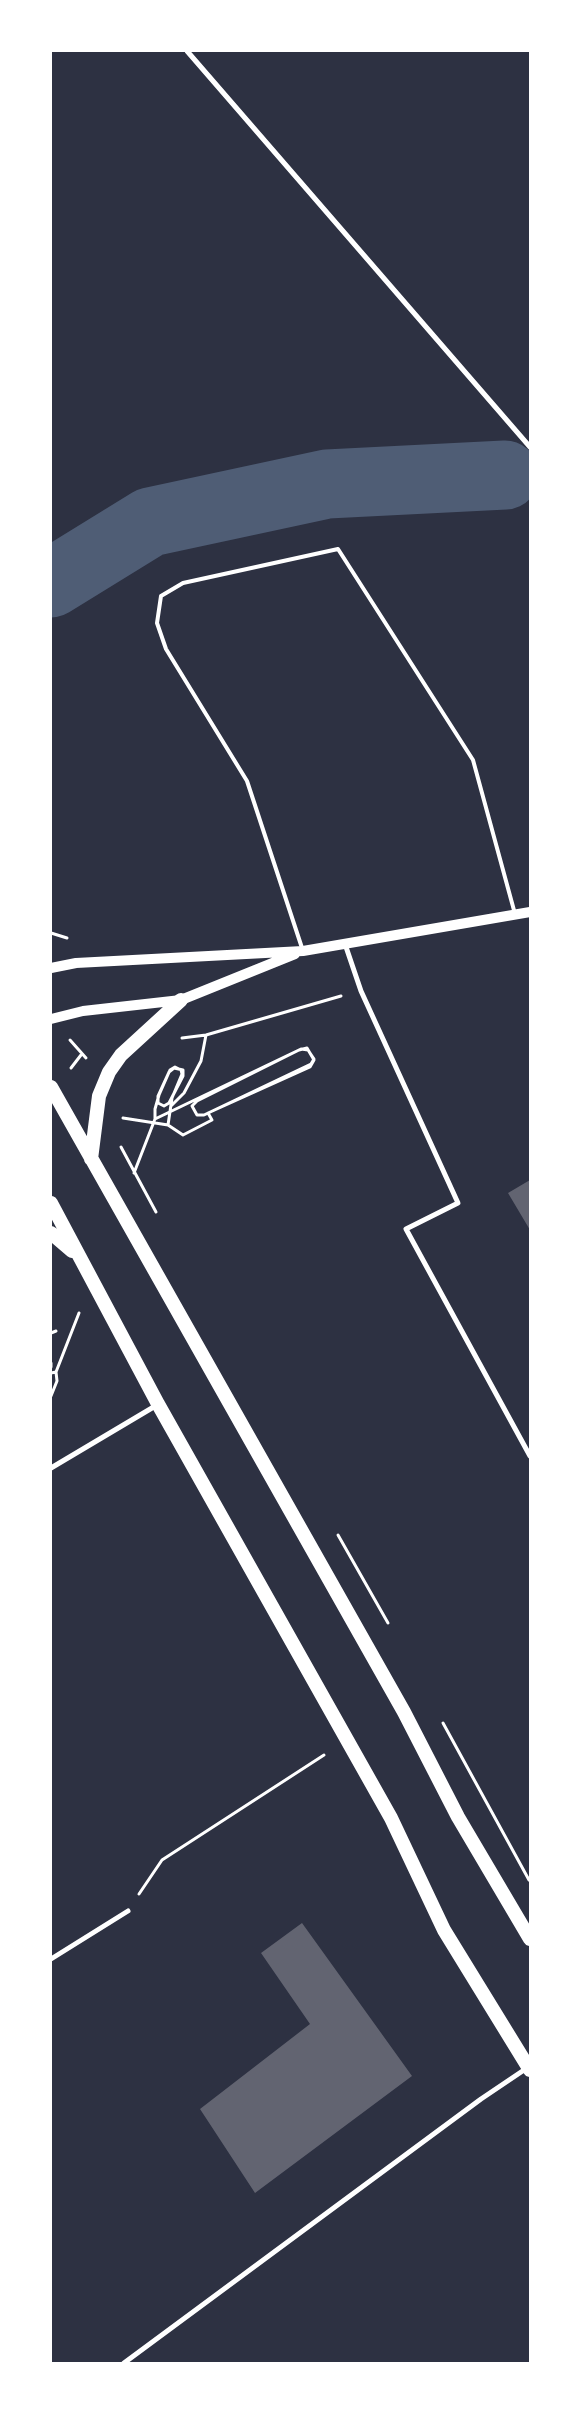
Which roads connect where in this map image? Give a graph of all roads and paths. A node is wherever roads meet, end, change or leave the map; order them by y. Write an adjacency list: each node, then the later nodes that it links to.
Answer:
1 (187, 51): 2 (street)
2 (530, 447)
3 (530, 912): 4 (main road)
4 (515, 914): 7 (main road); 8 (lane)
5 (51, 933): 6 (path)
6 (76, 940)
7 (345, 944): 8 (main road); 10 (street)
8 (303, 951): 9 (main road); 11 (main road)
9 (51, 968)
10 (361, 991): 13 (path); 37 (street)
11 (182, 1000): 12 (main road); 25 (highway)
12 (51, 1019)
13 (206, 1034): 15 (path); 21 (path)
14 (68, 1037): 16 (path)
15 (178, 1038)
16 (81, 1055): 17 (path); 18 (path)
17 (88, 1060)
18 (69, 1070)
19 (51, 1087): 25 (highway)
20 (172, 1098): 20 (path); 21 (path); 23 (path)
21 (171, 1106): 24 (path)
22 (118, 1117): 24 (path)
23 (155, 1119): 24 (path); 26 (path)
24 (168, 1126)
25 (92, 1159): 45 (highway)
26 (130, 1182)
27 (51, 1203): 29 (highway)
28 (51, 1233): 29 (highway)
29 (78, 1257): 36 (highway)
30 (81, 1308): 33 (path)
31 (56, 1331): 32 (path)
32 (51, 1333)
33 (56, 1372): 34 (path); 35 (path)
34 (51, 1373)
35 (51, 1396)
36 (158, 1404): 38 (street); 42 (highway)
37 (530, 1456)
38 (51, 1468)
39 (360, 1573): 40 (path)
40 (388, 1624)
41 (440, 1718): 43 (path)
42 (347, 1738): 44 (path); 47 (highway)
43 (530, 1880)
44 (128, 1911): 46 (street)
45 (530, 1939)
46 (51, 1959)
47 (529, 2068): 48 (street)
48 (124, 2363)

